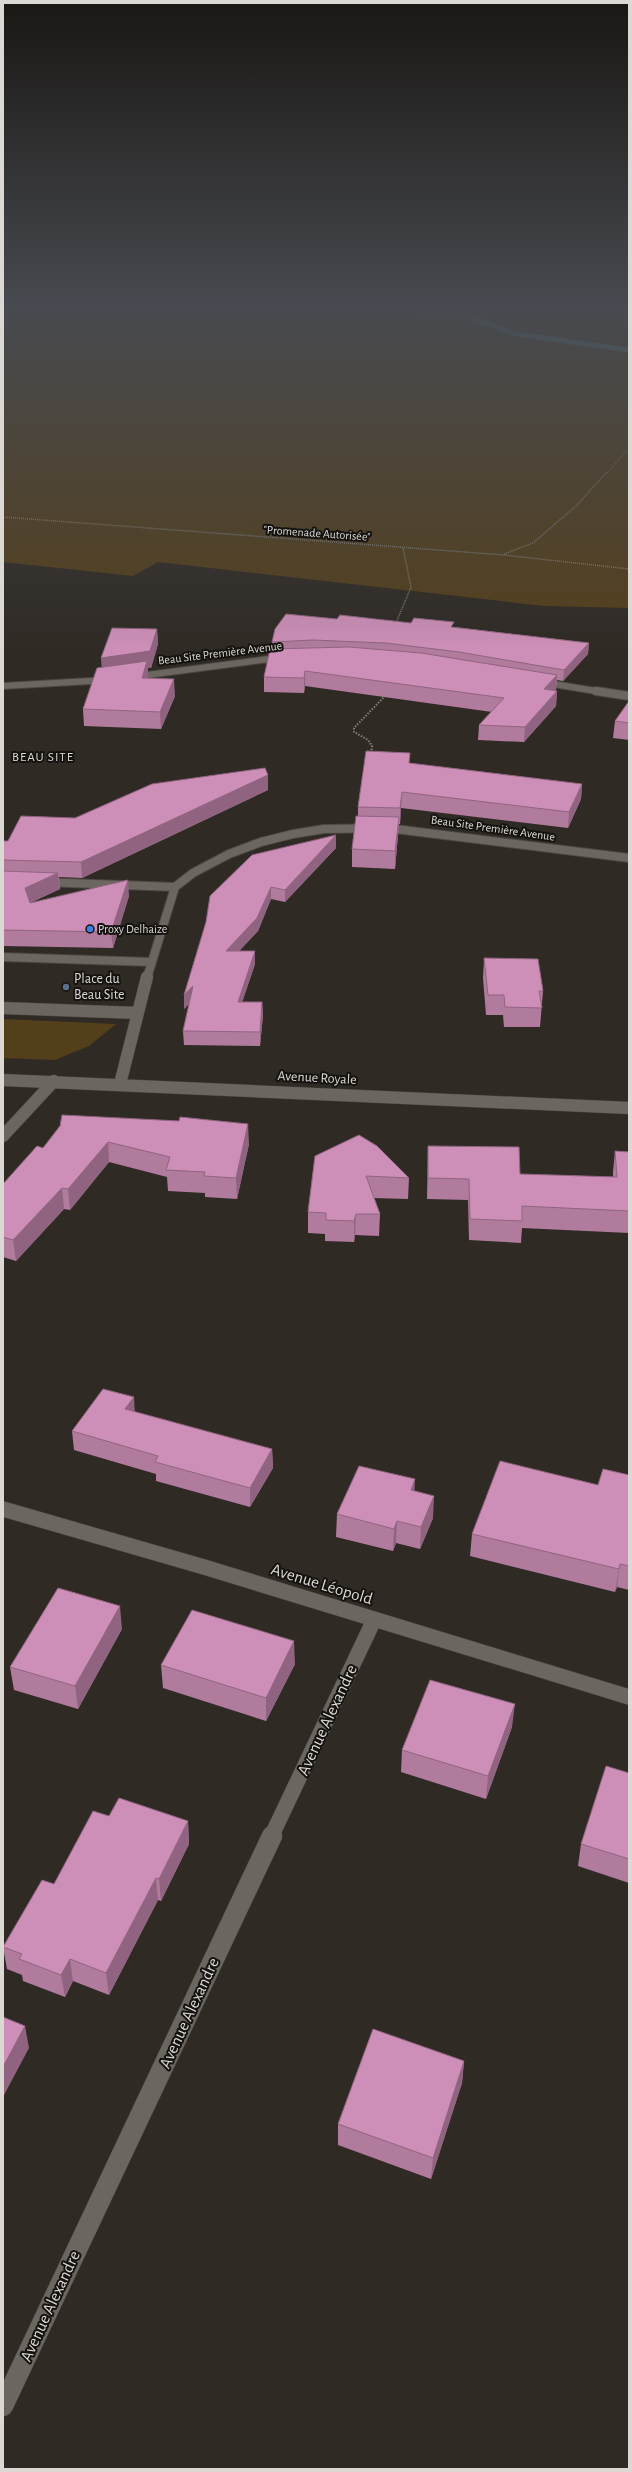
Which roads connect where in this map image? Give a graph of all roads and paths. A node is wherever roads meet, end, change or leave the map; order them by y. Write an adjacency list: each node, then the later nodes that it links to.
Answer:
1 (629, 448): 4 (path)
2 (3, 517): 3 (path, "Promenade Autorisée")
3 (403, 548): 4 (path, "Promenade Autorisée"); 6 (path)
4 (504, 555): 5 (path, "Promenade Autorisée")
5 (629, 569)
6 (394, 626)
7 (290, 657): 9 (street, Beau Site Première Avenue)
8 (535, 681): 11 (street)
9 (3, 686)
10 (386, 695): 12 (path)
11 (629, 696)
12 (370, 761)
13 (629, 858): 15 (street, Beau Site Première Avenue)
14 (34, 882): 15 (street)
15 (175, 887): 17 (street)
16 (3, 957): 17 (street)
17 (151, 962): 19 (street)
18 (3, 1008): 19 (street)
19 (138, 1013): 22 (street)
20 (3, 1080): 21 (street, Avenue Royale)
21 (54, 1081): 22 (street, Avenue Royale); 24 (street)
22 (120, 1084): 23 (street, Avenue Royale)
23 (629, 1108)
24 (3, 1136)
25 (3, 1509): 26 (street, Avenue Léopold)
26 (374, 1620): 27 (street, Avenue Léopold); 28 (street, Avenue Alexandre)
27 (629, 1697)
28 (3, 2406)

